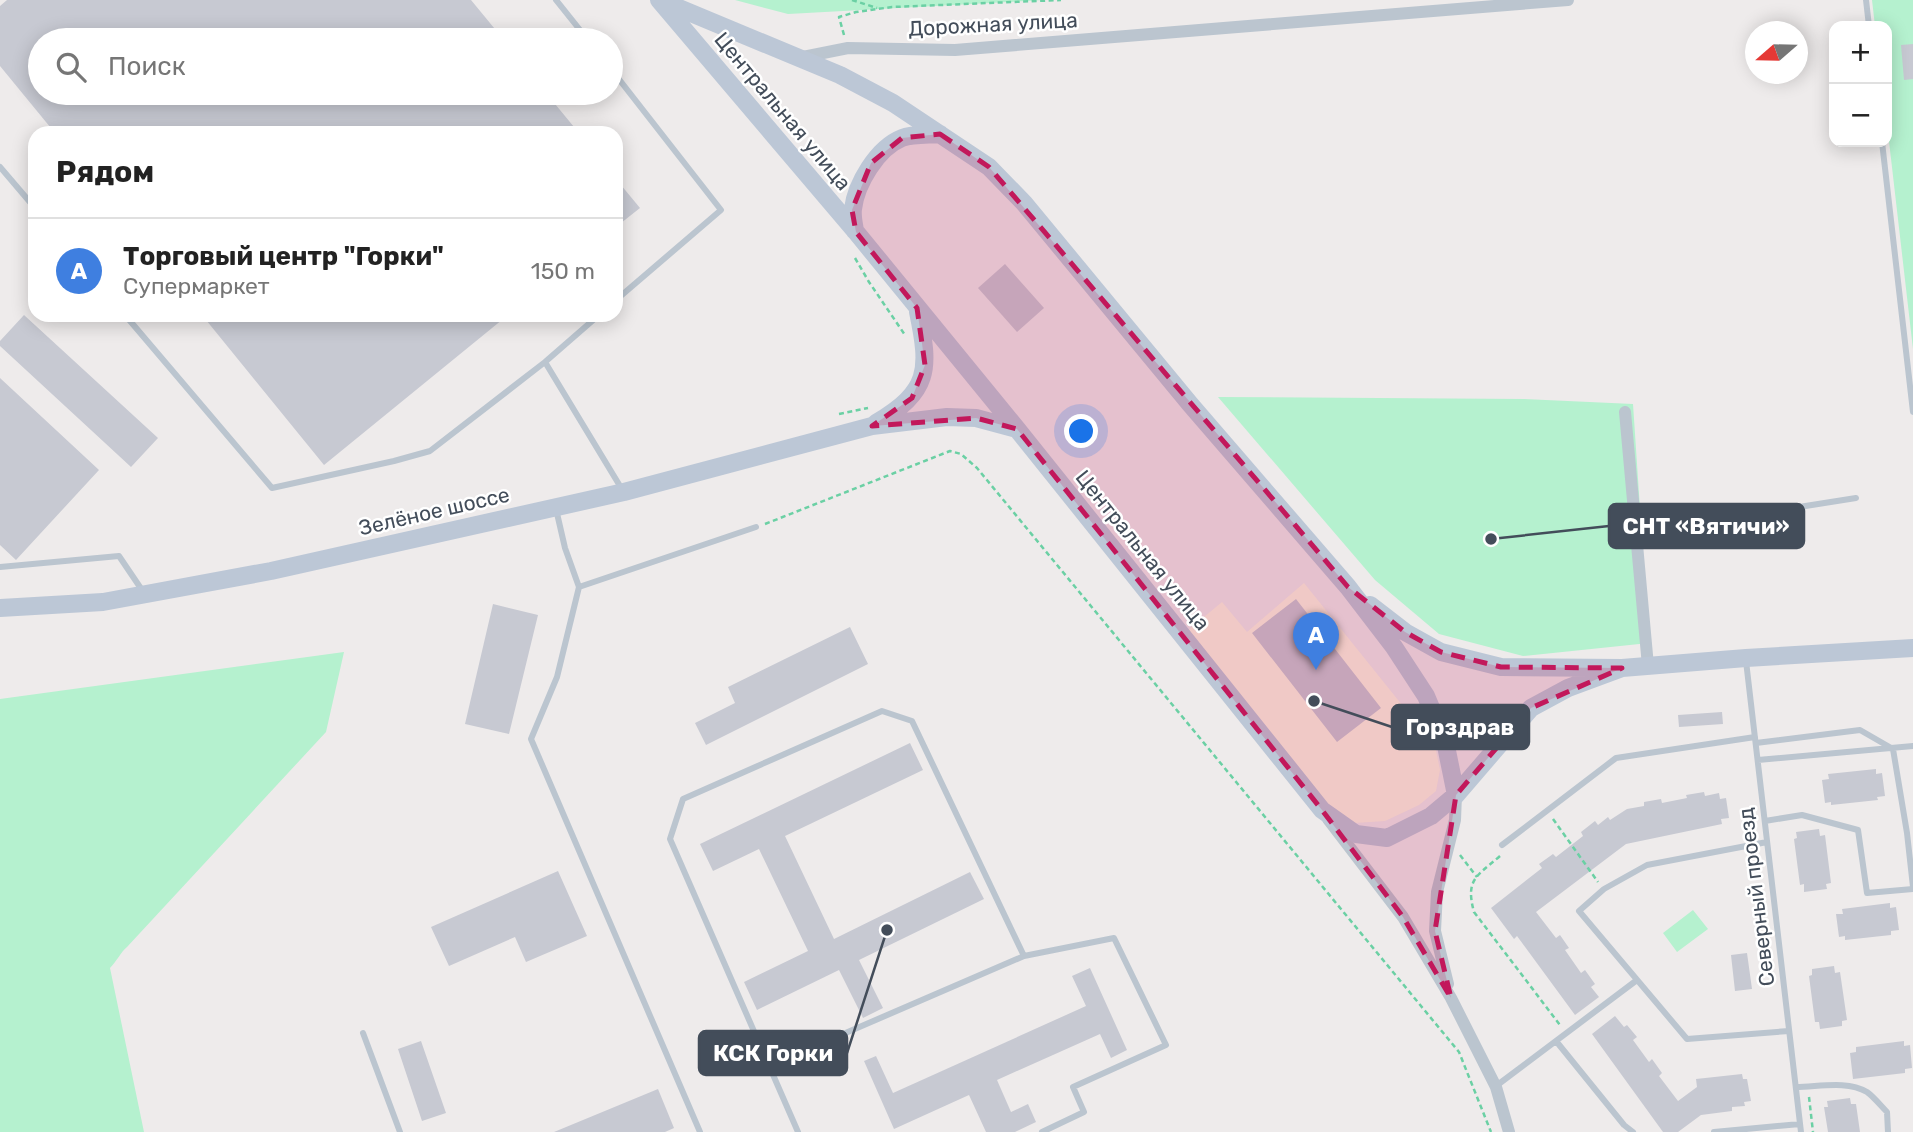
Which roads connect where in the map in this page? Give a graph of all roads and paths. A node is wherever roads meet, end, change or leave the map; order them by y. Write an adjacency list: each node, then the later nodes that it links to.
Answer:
1 (556, 0): 9 (lane)
2 (659, 0): 11 (main road); 17 (main road, Центральная улица)
3 (852, 0): 7 (path)
4 (1061, 0): 7 (path)
5 (1568, 0): 10 (street, Дорожная улица)
6 (1866, 0): 8 (lane)
7 (880, 9): 10 (path)
8 (1868, 21)
9 (578, 28)
10 (848, 48): 11 (street, Дорожная улица)
11 (797, 58): 13 (main road)
12 (623, 84): 19 (lane)
13 (940, 134): 17 (main road); 37 (main road)
14 (1883, 147): 26 (lane)
15 (0, 167): 16 (lane)
16 (28, 200)
17 (856, 232): 20 (main road, Центральная улица)
18 (852, 254): 23 (path)
19 (623, 294)
20 (917, 308): 28 (main road); 29 (main road, Центральная улица)
21 (131, 322): 24 (lane)
22 (591, 322): 24 (lane)
23 (907, 337)
24 (545, 362): 30 (lane)
25 (1625, 412): 34 (street)
26 (1913, 412)
27 (839, 414): 28 (path)
28 (871, 417): 29 (main road); 30 (main road, Зелёное шоссе)
29 (1017, 429): 49 (main road, Центральная улица)
30 (624, 492): 32 (main road, Зелёное шоссе)
31 (1856, 498): 34 (lane)
32 (555, 508): 36 (lane); 38 (main road, Зелёное шоссе)
33 (756, 527): 36 (lane); 72 (path)
34 (1636, 533): 42 (street)
35 (0, 567): 38 (lane)
36 (579, 587): 69 (lane)
37 (1348, 587): 43 (main road); 48 (main road)
38 (145, 594): 39 (main road, Зелёное шоссе)
39 (0, 608)
40 (1913, 648): 41 (main road)
41 (1745, 658): 42 (main road); 44 (lane, Северный проезд)
42 (1648, 666): 43 (main road)
43 (1622, 668): 48 (main road)
44 (1756, 740): 46 (lane); 47 (lane, Северный проезд); 50 (lane)
45 (1913, 746): 46 (lane)
46 (1893, 749): 47 (lane); 54 (lane)
47 (1758, 760): 51 (lane, Северный проезд)
48 (1456, 795): 49 (main road); 58 (street)
49 (1322, 810): 58 (street, Центральная улица)
50 (1547, 811): 53 (lane); 55 (path)
51 (1765, 821): 52 (lane, Северный проезд); 54 (lane)
52 (1767, 842): 55 (lane); 59 (lane, Северный проезд)
53 (1502, 845): 61 (path)
54 (1913, 888)
55 (1604, 889): 57 (lane)
56 (1024, 956): 63 (lane); 63 (lane); 71 (lane)
57 (1637, 980): 59 (lane); 61 (lane)
58 (1451, 998): 64 (street, Центральная улица)
59 (1789, 1031): 65 (lane, Северный проезд)
60 (363, 1033): 68 (lane)
61 (1566, 1033): 62 (lane)
62 (1556, 1041): 64 (lane); 74 (lane)
63 (769, 1066): 70 (lane)
64 (1496, 1087): 73 (street, Центральная улица)
65 (1796, 1087): 66 (lane); 67 (lane, Северный проезд)
66 (1808, 1087): 76 (path); 77 (lane)
67 (1801, 1128): 75 (lane)
68 (400, 1132)
69 (700, 1132)
70 (798, 1132)
71 (1042, 1132)
72 (1491, 1132)
73 (1509, 1132)
74 (1633, 1132)
75 (1714, 1132)
76 (1813, 1132)
77 (1888, 1132)

